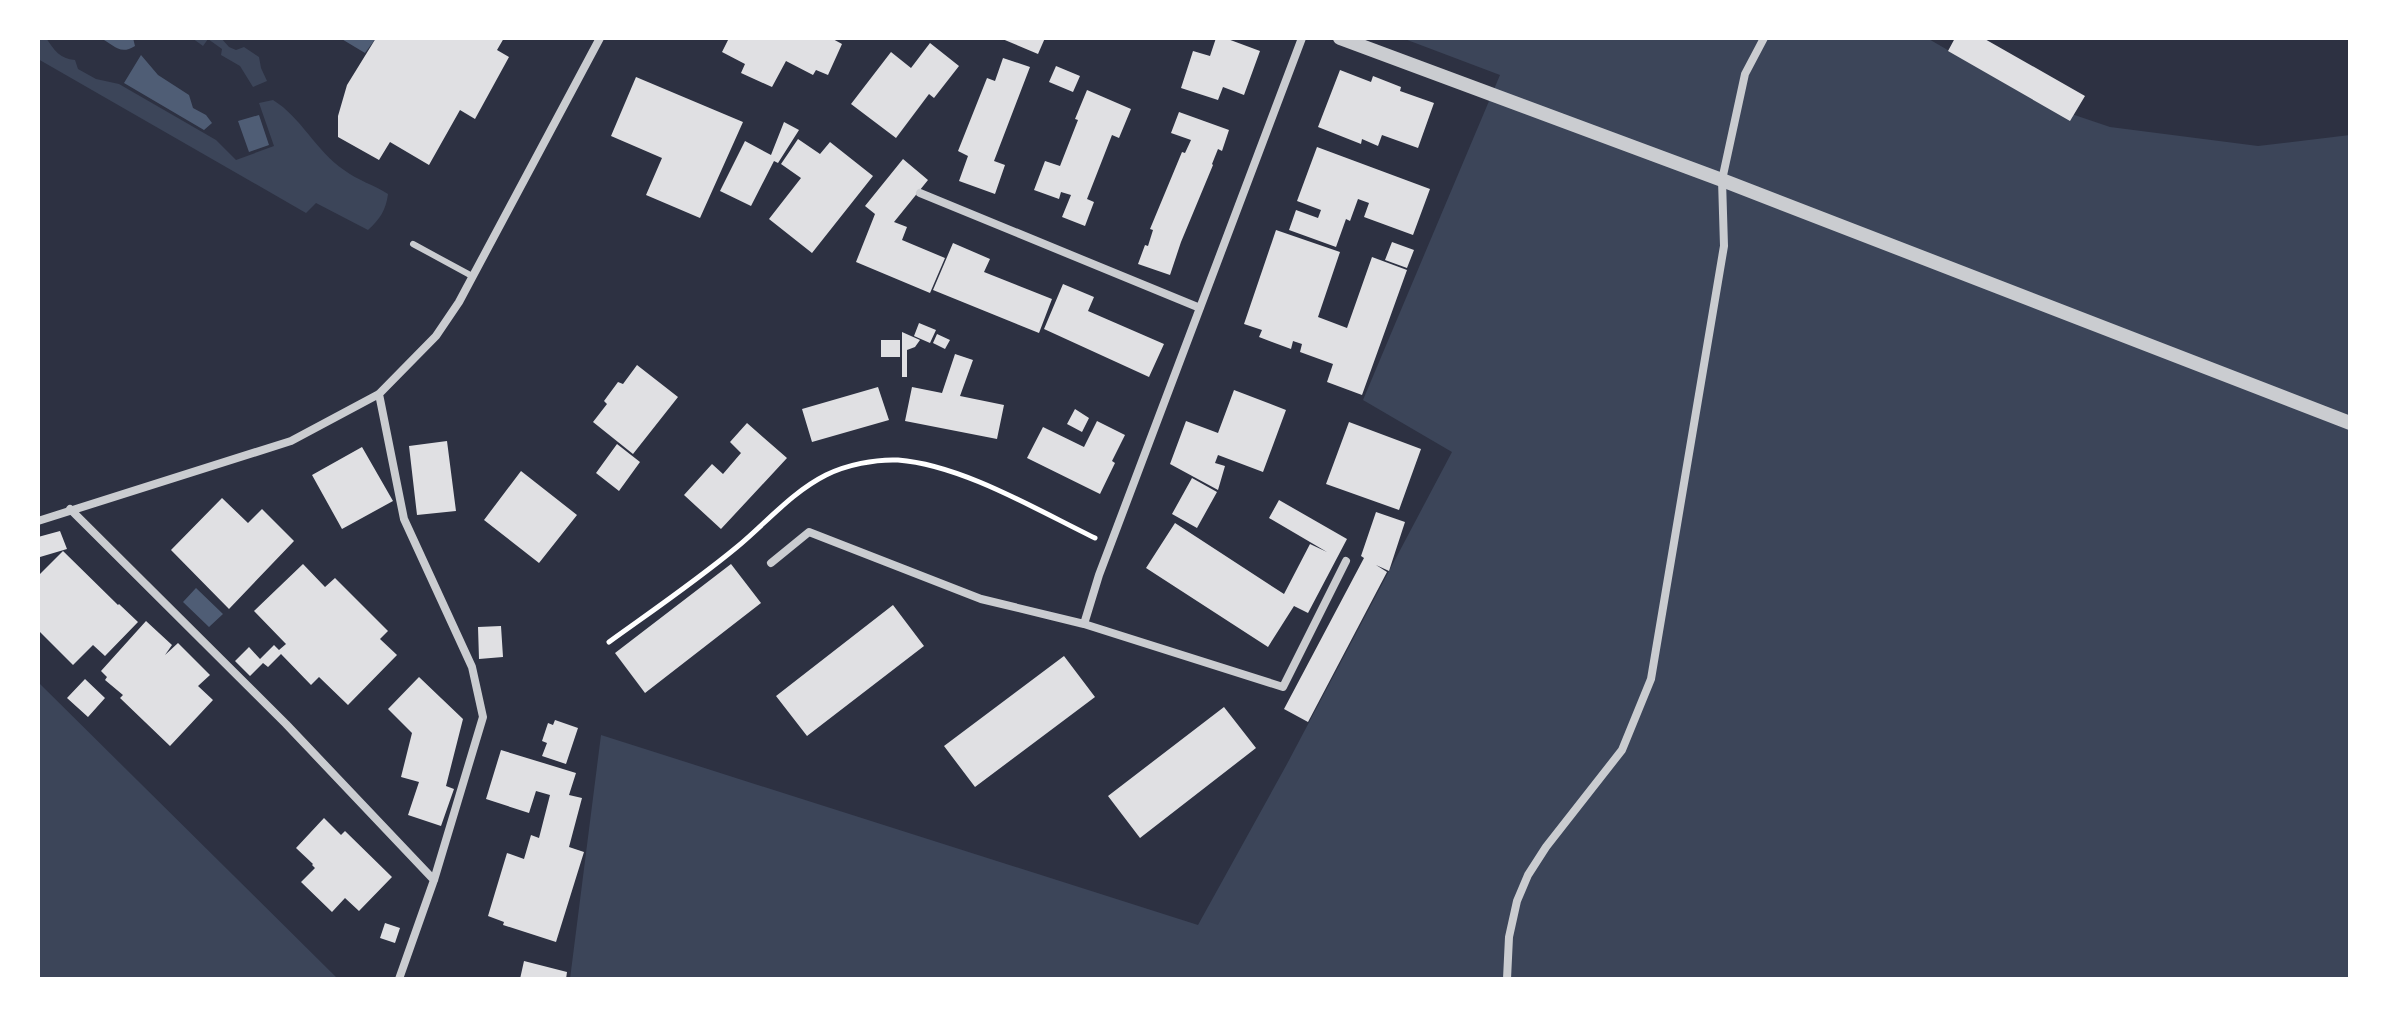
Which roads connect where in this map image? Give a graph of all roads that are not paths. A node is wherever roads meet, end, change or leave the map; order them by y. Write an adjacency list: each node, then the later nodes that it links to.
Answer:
1 (600, 38): 8 (street)
2 (1302, 38): 9 (street)
3 (1340, 38): 5 (street)
4 (1764, 38): 5 (street)
5 (1722, 180): 11 (street); 19 (street)
6 (920, 193): 9 (street)
7 (413, 244): 8 (lane)
8 (472, 276): 10 (street)
9 (1200, 308): 16 (street)
10 (379, 394): 12 (street); 17 (street)
11 (2350, 423)
12 (70, 509): 13 (street); 17 (street)
13 (38, 521)
14 (1346, 561): 16 (street)
15 (771, 563): 16 (street)
16 (1084, 624)
17 (434, 880): 18 (street)
18 (399, 979)
19 (1507, 979)

